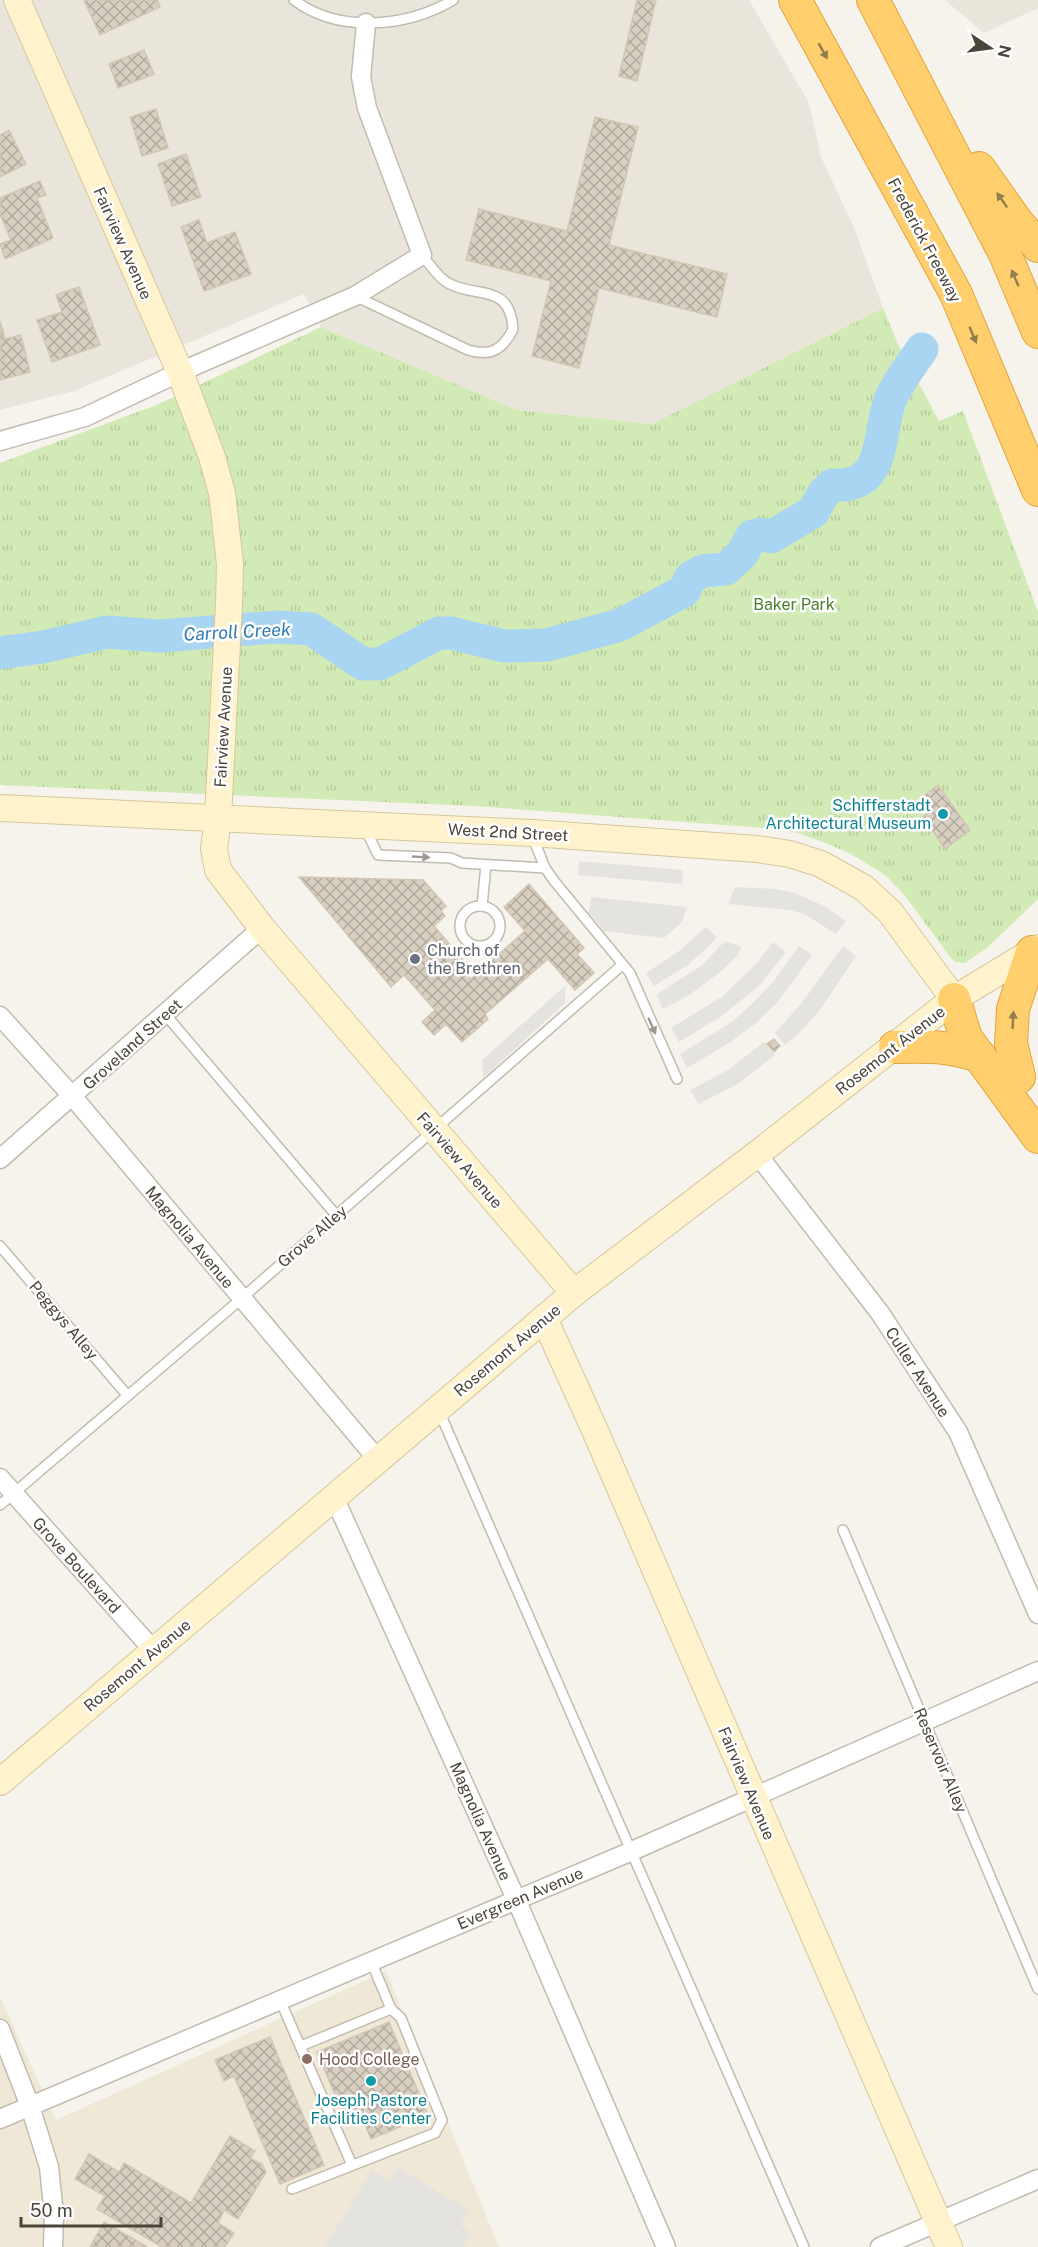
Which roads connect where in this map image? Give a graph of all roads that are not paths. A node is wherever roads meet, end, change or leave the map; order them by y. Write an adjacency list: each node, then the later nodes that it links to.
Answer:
1 (17, 0): 11 (street, Fairview Avenue)
2 (294, 0): 6 (lane)
3 (453, 0): 6 (lane)
4 (795, 0): 13 (highway, Frederick Freeway, one-way to 13)
5 (875, 0): 7 (highway, one-way to 5); 10 (highway, one-way to 5)
6 (366, 22): 8 (street)
7 (1038, 246)
8 (422, 255): 9 (street); 9 (lane)
9 (355, 296): 11 (street)
10 (1038, 332)
11 (180, 372): 12 (street); 15 (street, Fairview Avenue)
12 (0, 441)
13 (1038, 490)
14 (0, 808): 15 (street, West 2nd Street)
15 (219, 818): 16 (street, West 2nd Street); 21 (street, Fairview Avenue)
16 (363, 824): 17 (street, West 2nd Street); 18 (lane, one-way to 18)
17 (531, 833): 19 (lane); 24 (street, West 2nd Street)
18 (486, 865): 19 (lane); 20 (lane)
19 (545, 868): 23 (lane)
20 (482, 906): 20 (lane)
21 (262, 928): 25 (street, Groveland Street); 33 (street, Fairview Avenue)
22 (1035, 950): 24 (street, Rosemont Avenue); 29 (highway, one-way to 22)
23 (622, 965): 30 (lane, one-way to 30); 33 (lane, Grove Alley)
24 (954, 999): 27 (street, Rosemont Avenue); 28 (highway); 29 (highway)
25 (165, 1014): 31 (street, Groveland Street); 37 (lane)
26 (0, 1016): 31 (street, Magnolia Avenue)
27 (895, 1047): 28 (highway); 35 (street, Rosemont Avenue)
28 (980, 1056): 34 (highway)
29 (1019, 1077): 32 (highway)
30 (676, 1079)
31 (73, 1097): 36 (street, Groveland Street); 40 (street, Magnolia Avenue)
32 (1038, 1103)
33 (434, 1131): 37 (lane, Grove Alley); 39 (street, Fairview Avenue)
34 (1038, 1137)
35 (757, 1154): 39 (street, Rosemont Avenue); 49 (street, Culler Avenue)
36 (0, 1159)
37 (336, 1215): 40 (lane, Grove Alley)
38 (0, 1246): 42 (lane, Peggys Alley)
39 (574, 1293): 41 (street, Rosemont Avenue)
40 (242, 1299): 42 (lane, Grove Alley); 44 (street, Magnolia Avenue)
41 (544, 1318): 43 (street, Rosemont Avenue); 54 (street, Fairview Avenue)
42 (128, 1395): 47 (lane, Grove Alley)
43 (438, 1409): 44 (street, Rosemont Avenue); 55 (lane)
44 (378, 1460): 46 (street, Rosemont Avenue)
45 (0, 1478): 47 (street, Grove Boulevard)
46 (334, 1497): 50 (street, Rosemont Avenue); 56 (street, Magnolia Avenue)
47 (7, 1499): 50 (street, Grove Boulevard)
48 (843, 1530): 52 (lane, Reservoir Alley)
49 (1038, 1614)
50 (154, 1651): 53 (street, Rosemont Avenue)
51 (1038, 1671): 52 (street, Evergreen Avenue)
52 (925, 1723): 54 (street, Evergreen Avenue); 58 (lane, Reservoir Alley)
53 (0, 1782)
54 (753, 1798): 55 (street, Evergreen Avenue); 68 (street, Fairview Avenue)
55 (632, 1851): 56 (street, Evergreen Avenue); 71 (lane)
56 (516, 1899): 57 (street, Evergreen Avenue); 70 (street, Magnolia Avenue)
57 (371, 1961): 59 (street, Evergreen Avenue); 60 (lane)
58 (1038, 1989)
59 (280, 2000): 62 (lane); 63 (street, Evergreen Avenue)
60 (391, 2009): 62 (lane); 65 (lane)
61 (0, 2029): 63 (street)
62 (301, 2046): 65 (lane)
63 (30, 2106): 64 (street, Evergreen Avenue); 69 (street)
64 (0, 2119)
65 (352, 2165): 67 (lane)
66 (1038, 2179): 68 (street)
67 (292, 2189)
68 (939, 2222): 72 (street); 73 (street, Fairview Avenue)
69 (53, 2247)
70 (666, 2247)
71 (804, 2247)
72 (880, 2247)
73 (949, 2247)

